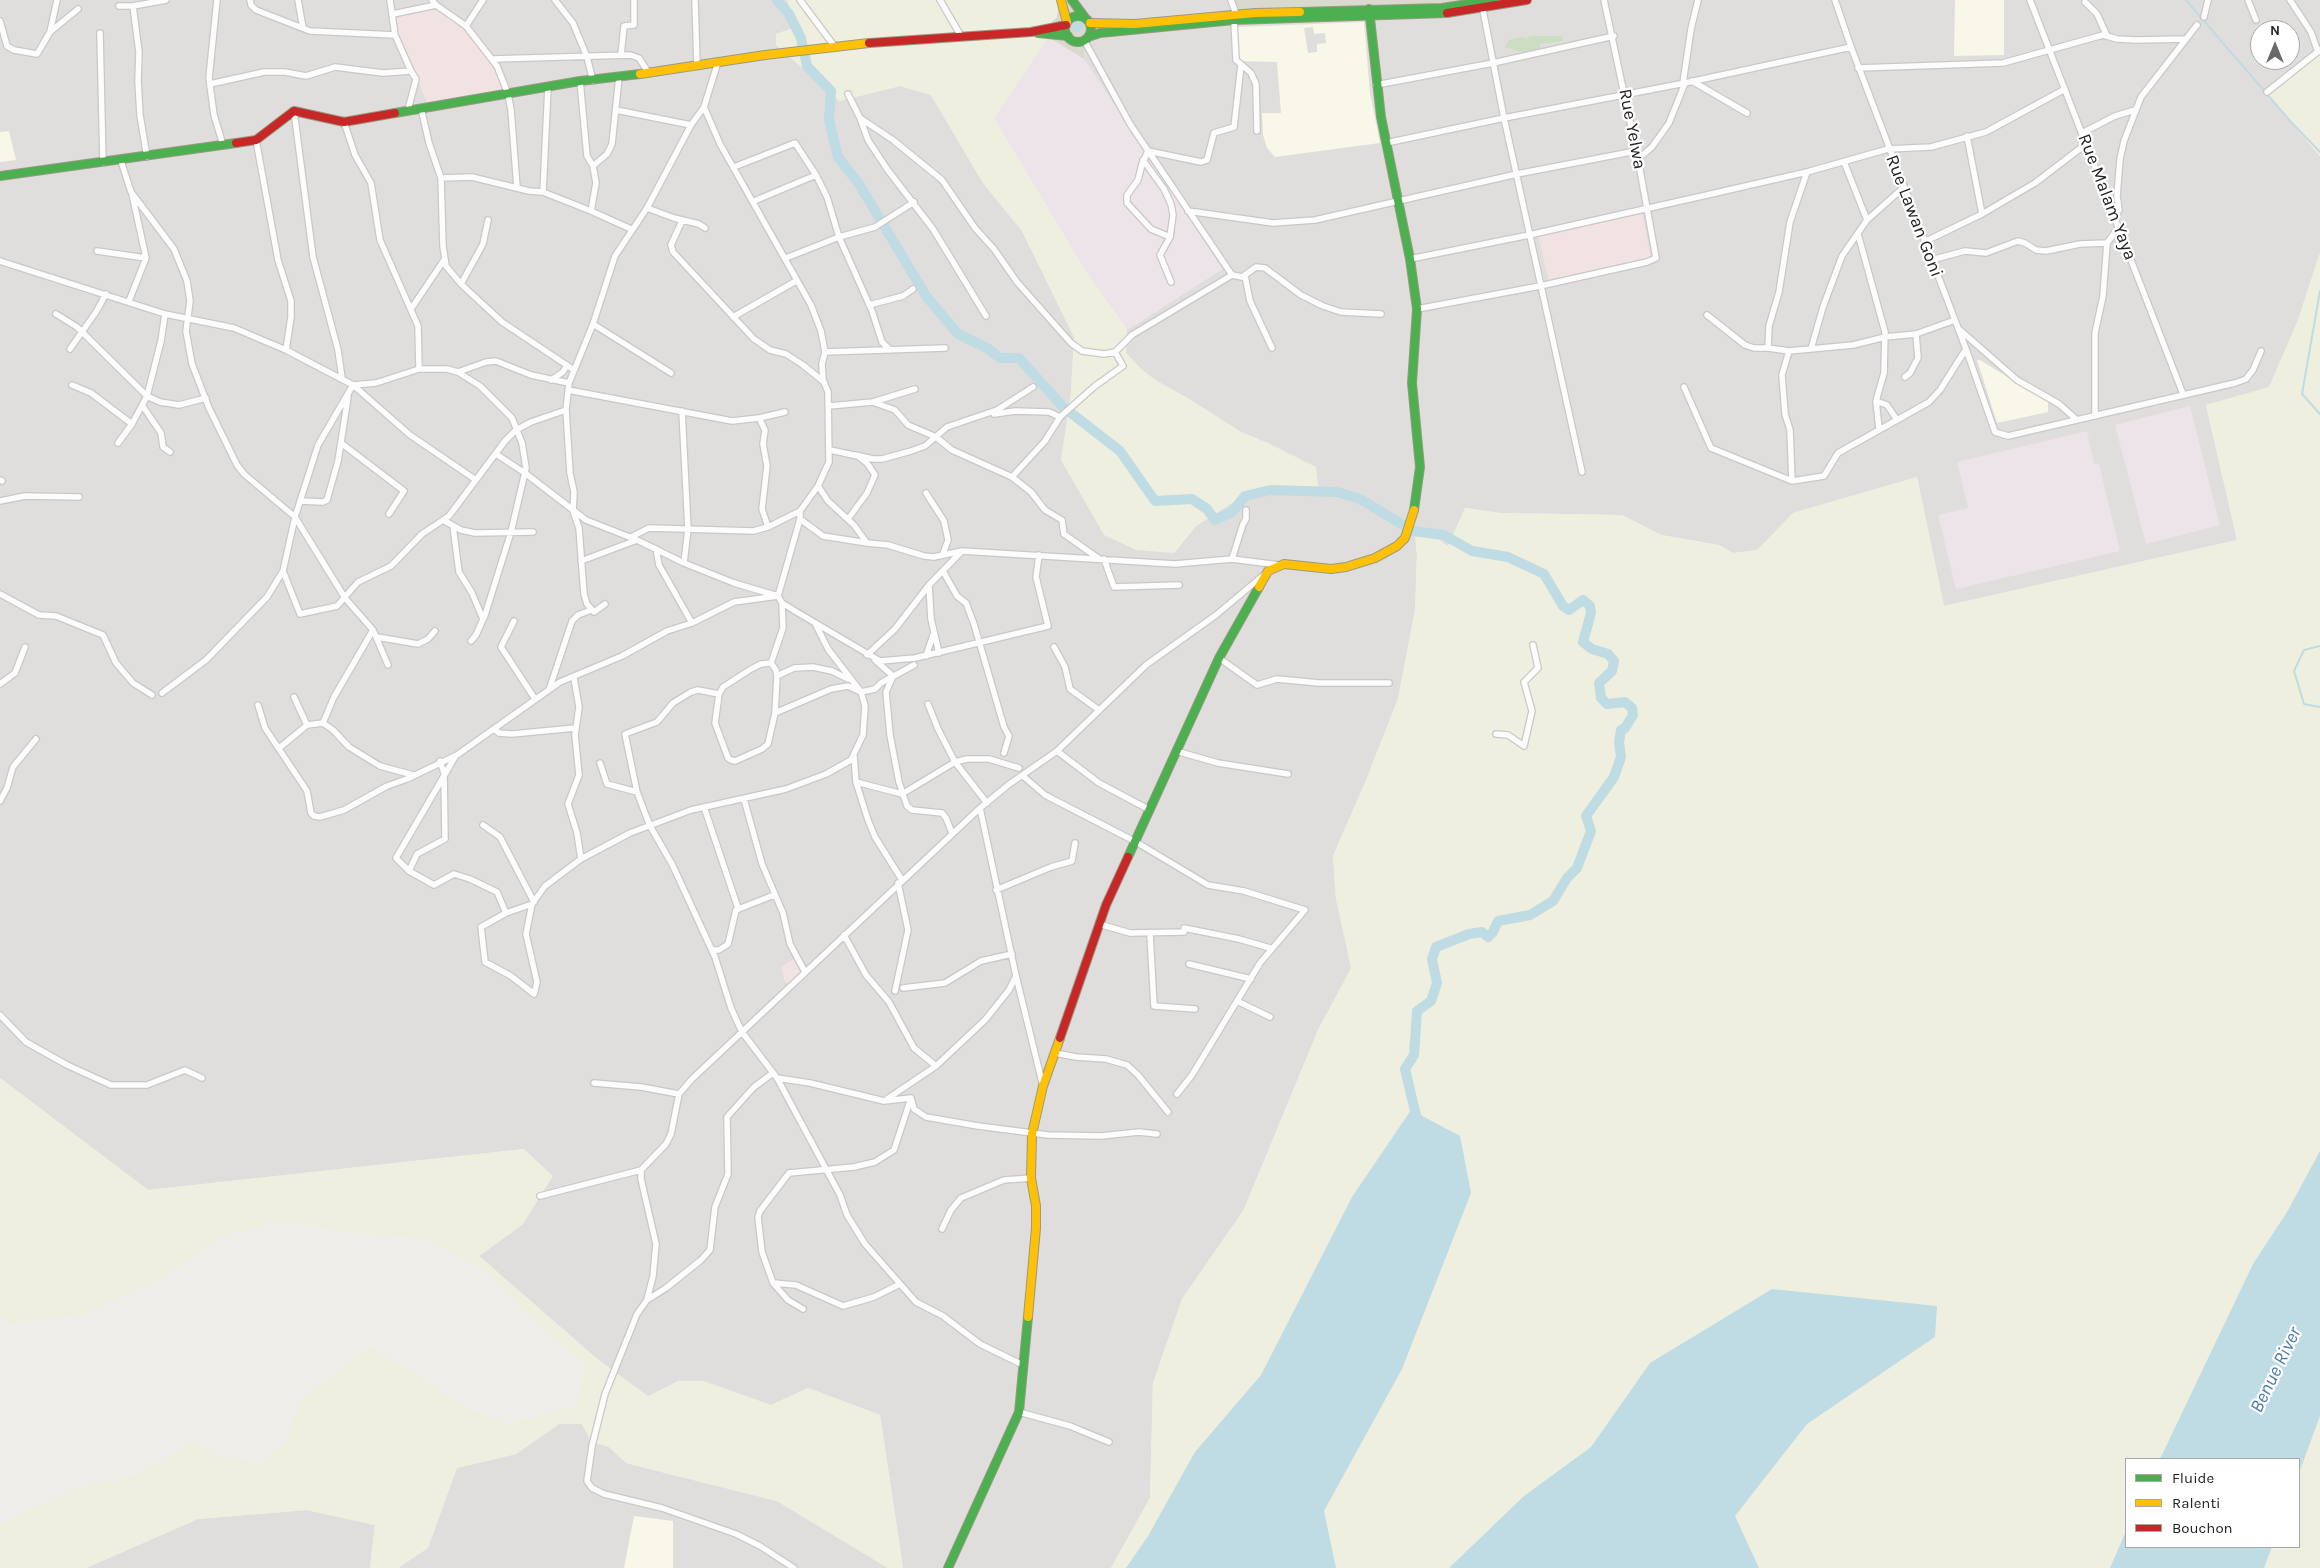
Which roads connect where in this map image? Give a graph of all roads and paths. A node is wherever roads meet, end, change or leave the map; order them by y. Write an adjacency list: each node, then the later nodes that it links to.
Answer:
1 (57, 0): 42 (street)
2 (166, 0): 29 (street)
3 (218, 0): 71 (street)
4 (250, 0): 41 (street)
5 (298, 0): 41 (street)
6 (390, 0): 32 (street)
7 (483, 0): 40 (street)
8 (556, 0): 57 (street)
9 (634, 0): 56 (street)
10 (695, 0): 62 (street)
11 (800, 0): 52 (street)
12 (940, 0): 46 (street)
13 (1061, 0): 38 (main road)
14 (1072, 0): 37 (main road)
15 (1231, 0): 33 (street)
16 (1493, 0): 27 (main road)
17 (1527, 0): 27 (main road)
18 (1604, 0): 48 (street, Rue Yelwa)
19 (1698, 0): 70 (street)
20 (1836, 0): 53 (street, Rue Lawan Goni)
21 (2030, 0): 54 (street, Rue Malam Yaya)
22 (2208, 0): 34 (street)
23 (2248, 0): 35 (street)
24 (2290, 0): 55 (street)
25 (2084, 2): 49 (street)
26 (434, 3): 32 (street); 40 (street)
27 (1482, 4): 31 (main road); 60 (street)
28 (119, 6): 29 (street)
29 (134, 6): 100 (street)
30 (78, 9): 42 (street)
31 (1369, 13): 33 (main road); 72 (main road)
32 (394, 14): 45 (street)
33 (1235, 17): 37 (main road); 50 (main road); 61 (street)
34 (2204, 17)
35 (2256, 20)
36 (0, 21): 42 (street)
37 (1088, 21): 38 (main road); 50 (main road)
38 (1067, 24): 44 (main road); 47 (main road)
39 (2197, 25): 51 (street)
40 (466, 26): 58 (street)
41 (303, 28): 45 (street)
42 (50, 32)
43 (100, 32): 105 (street)
44 (1031, 32): 46 (main road); 47 (main road)
45 (395, 35): 64 (street)
46 (961, 36): 52 (main road)
47 (1068, 36): 50 (main road)
48 (1614, 36): 60 (street); 78 (street, Rue Yelwa)
49 (2107, 36): 51 (street); 54 (street)
50 (1086, 38): 98 (street)
51 (2186, 39): 83 (street)
52 (834, 47): 59 (main road)
53 (1850, 47): 63 (street, Rue Lawan Goni); 69 (street)
54 (2050, 51): 63 (street); 74 (street, Rue Malam Yaya)
55 (2319, 51): 75 (street)
56 (622, 55): 57 (street); 65 (street)
57 (587, 56): 58 (street); 68 (street)
58 (493, 59): 76 (street)
59 (718, 62): 62 (main road); 79 (street)
60 (1493, 63): 72 (street); 87 (street)
61 (1241, 64): 90 (street); 98 (street)
62 (697, 66): 65 (main road)
63 (1858, 68): 97 (street, Rue Lawan Goni)
64 (411, 71): 71 (street); 81 (street)
65 (648, 72): 66 (main road)
66 (620, 77): 68 (main road); 82 (street)
67 (580, 81): 68 (main road); 73 (main road); 106 (street)
68 (593, 81)
69 (1692, 81): 70 (street); 85 (street)
70 (1684, 83): 78 (street); 101 (street)
71 (210, 84): 96 (street)
72 (1376, 85): 94 (main road)
73 (548, 87): 76 (main road); 116 (street)
74 (2065, 89): 91 (street, Rue Malam Yaya); 92 (street)
75 (2267, 92)
76 (508, 94): 80 (main road); 113 (street)
77 (848, 94): 86 (street)
78 (1625, 94): 87 (street); 99 (street, Rue Yelwa)
79 (704, 107): 89 (street); 107 (street)
80 (421, 108): 81 (main road); 112 (street)
81 (408, 110): 88 (main road)
82 (616, 110): 89 (street); 106 (street)
83 (2135, 110): 91 (street); 125 (street)
84 (294, 111): 88 (main road); 93 (main road); 188 (street)
85 (1747, 113)
86 (860, 118): 119 (street); 181 (street)
87 (1504, 118): 94 (street); 110 (street)
88 (344, 122): 155 (street)
89 (691, 125): 120 (street)
90 (1257, 131)
91 (2082, 132): 95 (street, Rue Malam Yaya)
92 (1967, 136): 97 (street); 124 (street)
93 (256, 140): 96 (main road); 176 (street)
94 (1386, 143): 118 (main road)
95 (2086, 144): 124 (street); 125 (street, Rue Malam Yaya)
96 (223, 145): 100 (main road)
97 (1888, 149): 104 (street); 114 (street, Rue Lawan Goni)
98 (1148, 151): 102 (street); 122 (street)
99 (1636, 151): 101 (street, Rue Yelwa); 110 (street)
100 (147, 157): 103 (main road)
101 (1638, 158): 121 (street, Rue Yelwa)
102 (1143, 160): 135 (street); 135 (street)
103 (121, 161): 105 (main road); 115 (street)
104 (1844, 162): 108 (street); 127 (street)
105 (103, 163): 111 (main road)
106 (593, 166): 123 (street)
107 (734, 167): 109 (street); 117 (street)
108 (1807, 172): 121 (street); 172 (street)
109 (816, 174): 117 (street); 134 (street)
110 (1517, 174): 118 (street); 133 (street)
111 (0, 176)
112 (441, 178): 113 (street); 142 (street)
113 (517, 187): 116 (street)
114 (1903, 188): 127 (street); 136 (street, Rue Lawan Goni)
115 (131, 192): 139 (street); 163 (street)
116 (543, 192): 123 (street)
117 (754, 201): 140 (street)
118 (1398, 201): 122 (street); 141 (main road)
119 (914, 202): 134 (street); 161 (street)
120 (647, 208): 128 (street); 131 (street)
121 (1648, 208): 133 (street); 150 (street, Rue Yelwa)
122 (1188, 210): 145 (street)
123 (591, 211): 131 (street)
124 (1982, 214): 136 (street)
125 (2115, 217): 129 (street, Rue Malam Yaya)
126 (488, 220): 149 (street)
127 (1867, 220): 132 (street)
128 (682, 221): 130 (street); 162 (street)
129 (2119, 227): 137 (street); 199 (street, Rue Malam Yaya)
130 (705, 228)
131 (631, 229): 165 (street)
132 (1858, 234): 169 (street); 174 (street)
133 (1529, 235): 141 (street); 150 (street)
134 (839, 237): 140 (street); 154 (street)
135 (1170, 237): 148 (street)
136 (1924, 242): 143 (street, Rue Lawan Goni)
137 (2107, 243): 143 (street); 211 (street)
138 (97, 251): 139 (street)
139 (146, 258): 153 (street)
140 (786, 258): 147 (street)
141 (1410, 259): 156 (main road)
142 (444, 260): 149 (street); 155 (street)
143 (1931, 260): 164 (street, Rue Lawan Goni)
144 (0, 261): 152 (street)
145 (1232, 275): 146 (street); 181 (street)
146 (1245, 276): 159 (street); 171 (street)
147 (796, 281): 162 (street); 180 (street)
148 (1171, 282)
149 (461, 284): 182 (street)
150 (1540, 286): 156 (street); 227 (street)
151 (913, 289): 154 (street)
152 (106, 294): 153 (street); 167 (street)
153 (128, 301): 158 (street)
154 (869, 305): 177 (street)
155 (411, 309): 183 (street)
156 (1418, 310): 261 (main road)
157 (56, 314): 167 (street)
158 (164, 314): 163 (street); 200 (street)
159 (1381, 314)
160 (1707, 315): 172 (street)
161 (986, 316)
162 (733, 317): 190 (street)
163 (187, 320): 176 (street); 203 (street)
164 (1955, 320): 166 (street, Rue Lawan Goni); 168 (street)
165 (593, 324): 184 (street); 186 (street)
166 (1958, 329): 175 (street, Rue Lawan Goni); 216 (street)
167 (82, 332): 173 (street); 200 (street)
168 (1916, 334): 169 (street); 187 (street)
169 (1885, 337): 174 (street); 204 (street)
170 (946, 348): 177 (street)
171 (1272, 348)
172 (1768, 348): 178 (street)
173 (70, 349)
174 (1811, 349): 178 (street)
175 (1966, 349): 215 (street); 216 (street, Rue Lawan Goni)
176 (286, 350): 188 (street)
177 (890, 350): 180 (street)
178 (1789, 351): 231 (street)
179 (2261, 351): 199 (street)
180 (825, 352): 190 (street)
181 (1115, 352): 212 (street)
182 (567, 365): 184 (street); 189 (street)
183 (419, 369): 185 (street); 191 (street)
184 (574, 370): 192 (street)
185 (458, 372): 189 (street); 219 (street)
186 (671, 373)
187 (1905, 377)
188 (342, 378): 194 (street)
189 (551, 380): 192 (street)
190 (824, 382): 207 (street)
191 (376, 383): 194 (street); 202 (street)
192 (569, 383): 198 (street)
193 (72, 385): 217 (street)
194 (353, 385): 201 (street); 202 (street)
195 (1033, 387): 214 (street)
196 (1684, 387): 231 (street)
197 (915, 389): 205 (street)
198 (568, 390): 208 (street); 209 (street)
199 (2183, 394): 211 (street)
200 (147, 396): 203 (street); 206 (street)
201 (348, 396): 222 (street); 236 (street)
202 (367, 396): 230 (street)
203 (206, 398): 241 (street)
204 (1876, 401): 215 (street); 218 (street)
205 (873, 402): 207 (street); 220 (street)
206 (142, 405): 217 (street); 224 (street)
207 (829, 406): 223 (street)
208 (566, 410): 219 (street); 238 (street)
209 (682, 411): 213 (street); 247 (street)
210 (785, 412): 213 (street)
211 (2095, 416): 216 (street)
212 (1060, 417): 214 (street); 229 (street)
213 (759, 418): 246 (street)
214 (970, 418): 220 (street)
215 (1897, 420): 218 (street)
216 (2077, 420)
217 (132, 424): 221 (street)
218 (1879, 429): 231 (street)
219 (516, 430): 225 (street); 228 (street)
220 (936, 437): 226 (street); 229 (street)
221 (118, 443)
222 (341, 443): 236 (street); 240 (street)
223 (830, 450): 226 (street); 232 (street)
224 (170, 452)
225 (496, 454): 228 (street); 230 (street)
226 (855, 455): 243 (street)
227 (1582, 472)
228 (525, 473): 238 (street); 248 (street)
229 (1012, 478): 257 (street)
230 (476, 480): 244 (street)
231 (1792, 481)
232 (818, 486): 239 (street); 243 (street)
233 (926, 493): 255 (street)
234 (79, 497): 235 (street)
235 (0, 501)
236 (300, 501): 241 (street)
237 (1246, 510): 258 (street)
238 (573, 511): 250 (street); 259 (street)
239 (800, 511): 242 (street); 246 (street)
240 (389, 514)
241 (295, 517): 262 (street); 269 (street)
242 (800, 519): 252 (street); 268 (street)
243 (848, 519): 252 (street)
244 (443, 520): 245 (street); 269 (street)
245 (453, 526): 248 (street); 273 (street)
246 (768, 527): 247 (street)
247 (688, 529): 250 (street); 260 (street)
248 (511, 532): 249 (street); 273 (street)
249 (533, 532)
250 (631, 537): 251 (street)
251 (637, 540): 253 (street); 259 (street)
252 (867, 543): 255 (street)
253 (656, 549): 260 (street); 275 (street)
254 (962, 551): 255 (street); 256 (street); 263 (street)
255 (943, 554)
256 (1039, 555): 257 (street); 282 (street)
257 (1101, 558): 258 (street); 266 (street)
258 (1232, 559): 261 (street)
259 (581, 561): 272 (street)
260 (684, 563): 268 (street)
261 (1279, 564): 264 (main road)
262 (283, 571): 269 (street); 302 (street)
263 (943, 571): 265 (street); 282 (street)
264 (1265, 574): 289 (main road); 309 (street)
265 (929, 585): 279 (street); 287 (street)
266 (1179, 585)
267 (0, 594): 304 (street)
268 (778, 596): 270 (street); 275 (street)
269 (345, 598): 277 (street)
270 (782, 603): 276 (street); 291 (street)
271 (605, 604): 272 (street)
272 (591, 610): 300 (street)
273 (483, 619): 281 (street)
274 (514, 621): 306 (street)
275 (692, 623): 296 (street)
276 (816, 623): 287 (street); 297 (street)
277 (373, 630): 280 (street); 311 (street)
278 (435, 631): 280 (street)
279 (933, 633): 286 (street); 288 (street)
280 (377, 637): 292 (street)
281 (471, 641)
282 (979, 643): 286 (street); 320 (street)
283 (1533, 644): 315 (street)
284 (25, 647): 299 (street)
285 (1054, 647): 309 (street)
286 (939, 653): 288 (street)
287 (867, 655): 290 (street)
288 (926, 656): 290 (street)
289 (1219, 658): 298 (street); 319 (main road)
290 (874, 660): 295 (street)
291 (771, 663): 294 (street); 303 (street)
292 (388, 665)
293 (914, 665): 295 (street)
294 (777, 676): 297 (street); 310 (street)
295 (893, 676): 301 (street); 333 (street)
296 (574, 678): 300 (street); 313 (street)
297 (852, 682): 301 (street)
298 (1389, 683)
299 (0, 684)
300 (550, 688): 306 (street)
301 (861, 692): 310 (street); 322 (street)
302 (162, 693)
303 (719, 694): 310 (street); 332 (street)
304 (152, 695)
305 (294, 697): 312 (street)
306 (535, 699): 314 (street)
307 (928, 704): 324 (street)
308 (258, 705): 317 (street)
309 (1099, 710): 318 (street)
310 (775, 713)
311 (323, 723): 312 (street); 329 (street)
312 (307, 725): 317 (street)
313 (575, 728): 314 (street); 345 (street)
314 (494, 729): 321 (street)
315 (1496, 734)
316 (36, 739): 335 (street)
317 (279, 748): 329 (street)
318 (1057, 750): 330 (street); 339 (street)
319 (1176, 751): 328 (street); 339 (main road)
320 (1004, 753)
321 (456, 755): 323 (street); 327 (street)
322 (854, 756): 331 (street); 334 (street)
323 (440, 761): 327 (street); 329 (street)
324 (955, 762): 326 (street); 333 (street); 336 (street)
325 (600, 763): 332 (street)
326 (1019, 768)
327 (444, 773): 346 (street); 346 (street)
328 (1288, 774)
329 (413, 775)
330 (1023, 776): 336 (street); 343 (street)
331 (856, 782): 333 (street); 347 (street)
332 (637, 792): 341 (street)
333 (902, 794): 342 (street)
334 (744, 799): 337 (street); 349 (street)
335 (0, 802)
336 (987, 803): 338 (street)
337 (704, 807): 341 (street); 351 (street)
338 (980, 808): 342 (street); 348 (street)
339 (1148, 809): 343 (main road)
340 (484, 825): 350 (street)
341 (650, 826): 345 (street); 357 (street)
342 (952, 834): 347 (street)
343 (1136, 842): 353 (main road); 356 (street)
344 (1075, 843): 348 (street)
345 (581, 859): 350 (street)
346 (409, 871): 352 (street)
347 (900, 882): 355 (street); 364 (street)
348 (996, 890): 358 (street)
349 (774, 895): 351 (street); 360 (street)
350 (533, 903): 352 (street); 352 (street)
351 (738, 908): 357 (street)
352 (506, 914)
353 (1099, 924): 354 (street); 370 (main road)
354 (1150, 934): 356 (street); 366 (street)
355 (844, 935): 360 (street); 371 (street)
356 (1270, 948): 362 (street)
357 (712, 950): 369 (street)
358 (1012, 954): 361 (street); 363 (street)
359 (1189, 964): 362 (street)
360 (805, 972): 369 (street)
361 (1016, 976): 371 (street); 375 (street)
362 (1251, 979): 365 (street)
363 (903, 988)
364 (895, 991)
365 (1237, 1001): 368 (street); 377 (street)
366 (1195, 1010)
367 (0, 1015): 373 (street)
368 (1270, 1017)
369 (742, 1032): 372 (street); 376 (street)
370 (1055, 1053): 375 (main road); 380 (street)
371 (936, 1066): 379 (street)
372 (775, 1075): 379 (street); 383 (street); 390 (street)
373 (202, 1078)
374 (594, 1083): 376 (street)
375 (1043, 1086): 381 (main road)
376 (679, 1094): 384 (street)
377 (1176, 1094)
378 (911, 1098): 379 (street); 381 (street); 383 (street)
379 (884, 1101)
380 (1168, 1112)
381 (1032, 1134): 382 (street); 385 (main road)
382 (1157, 1134)
383 (826, 1168): 388 (street); 389 (street)
384 (641, 1170): 386 (street); 390 (street)
385 (1031, 1178): 387 (street); 392 (main road)
386 (540, 1196)
387 (942, 1229)
388 (773, 1283): 389 (street); 391 (street)
389 (900, 1284): 392 (street)
390 (647, 1300): 395 (street)
391 (803, 1309)
392 (1023, 1365): 393 (main road)
393 (1019, 1412): 394 (street); 396 (main road)
394 (1109, 1442)
395 (794, 1568)
396 (948, 1568)

